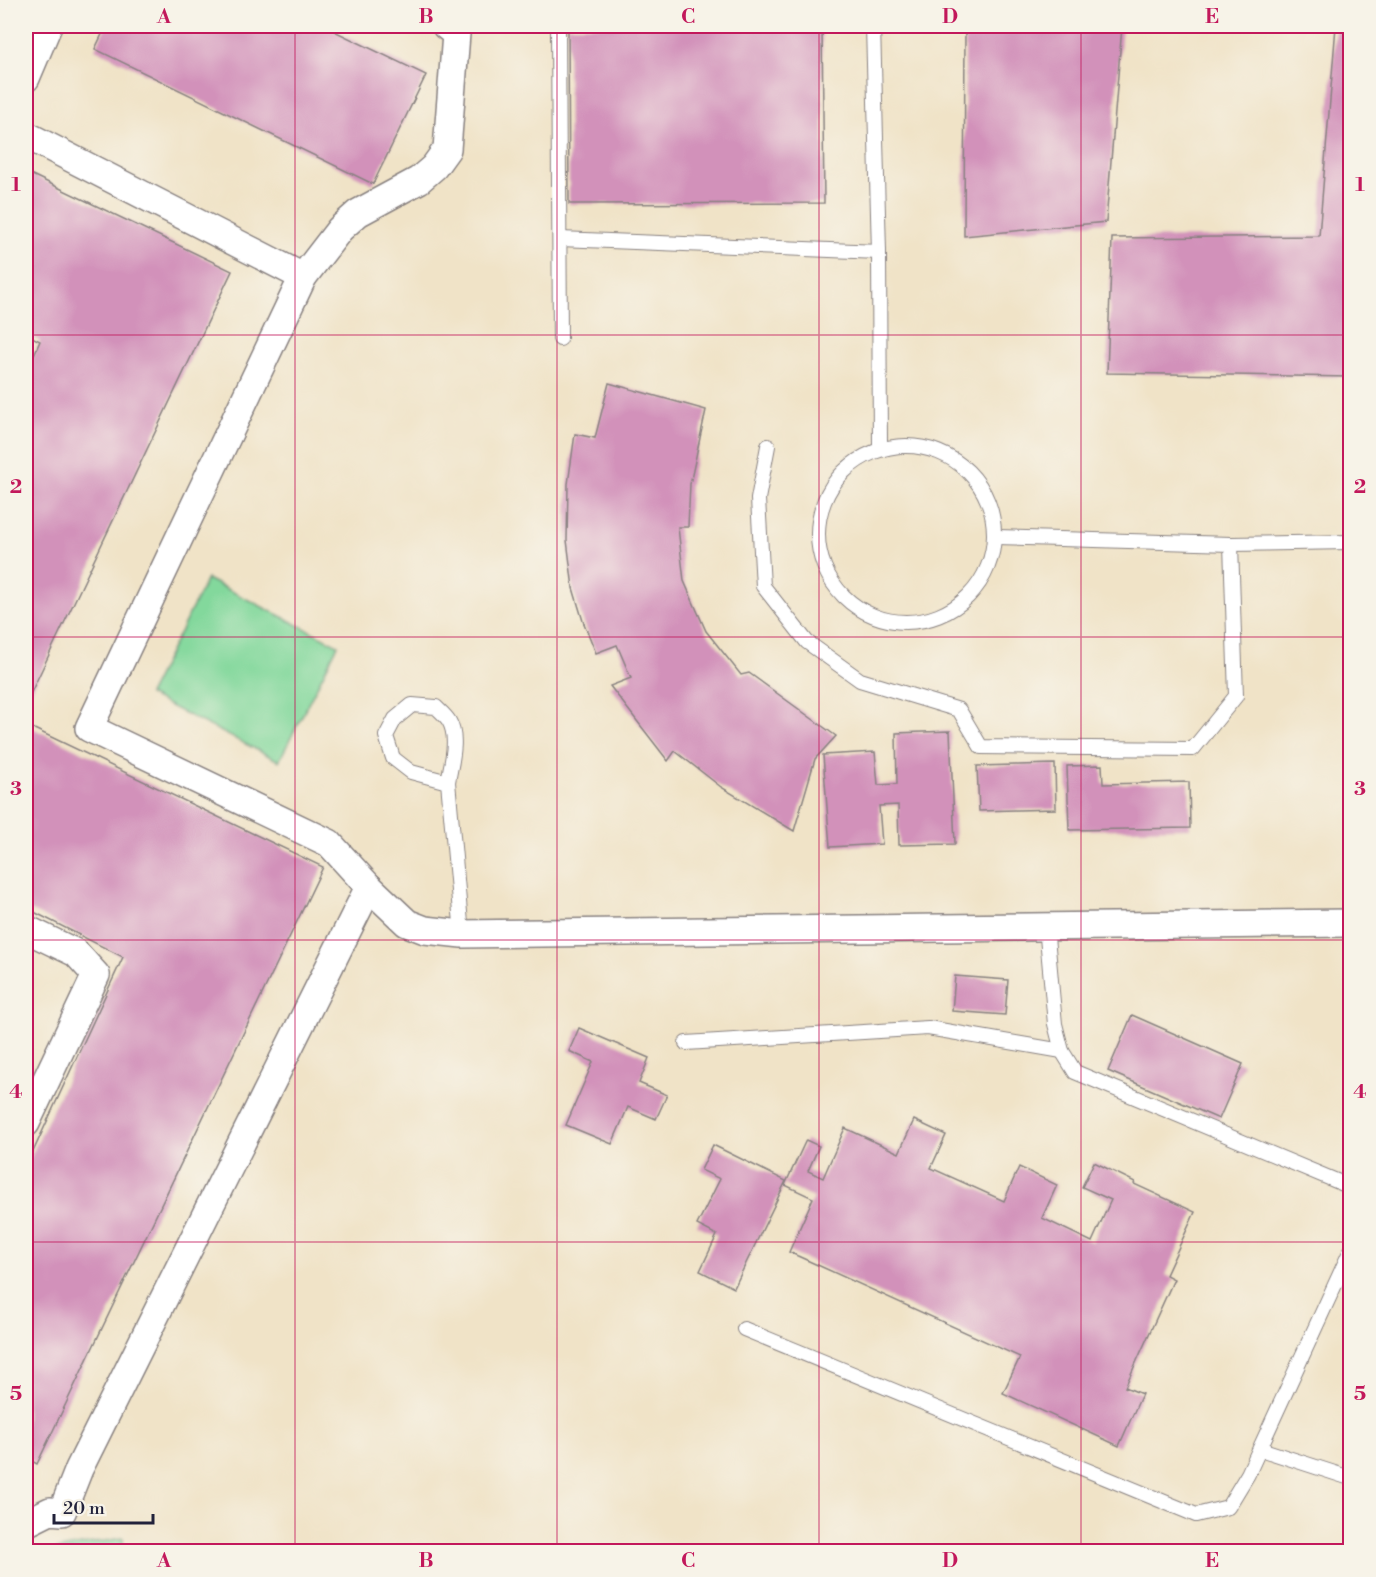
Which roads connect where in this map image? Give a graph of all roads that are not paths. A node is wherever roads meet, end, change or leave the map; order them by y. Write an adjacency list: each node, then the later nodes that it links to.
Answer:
1 (48, 26): 5 (street)
2 (446, 26): 9 (street)
3 (558, 26): 7 (lane)
4 (873, 26): 8 (lane)
5 (26, 78)
6 (26, 135): 9 (street)
7 (560, 239): 8 (lane); 10 (lane)
8 (879, 252): 12 (lane)
9 (303, 277): 17 (street)
10 (560, 339)
11 (768, 446): 15 (lane)
12 (880, 449): 13 (lane); 13 (lane)
13 (996, 537): 15 (lane)
14 (1350, 543): 15 (lane)
15 (1231, 544)
16 (448, 782): 16 (lane); 21 (lane)
17 (369, 887): 21 (street); 30 (street)
18 (1350, 922): 19 (street)
19 (1046, 926): 21 (street); 23 (lane)
20 (26, 929): 24 (street)
21 (462, 934)
22 (686, 1042): 23 (lane)
23 (1062, 1051): 25 (lane)
24 (26, 1123)
25 (1350, 1190)
26 (1350, 1252): 28 (lane)
27 (744, 1329): 28 (lane)
28 (1260, 1449): 29 (lane)
29 (1350, 1478)
30 (38, 1507): 31 (street)
31 (26, 1523)

